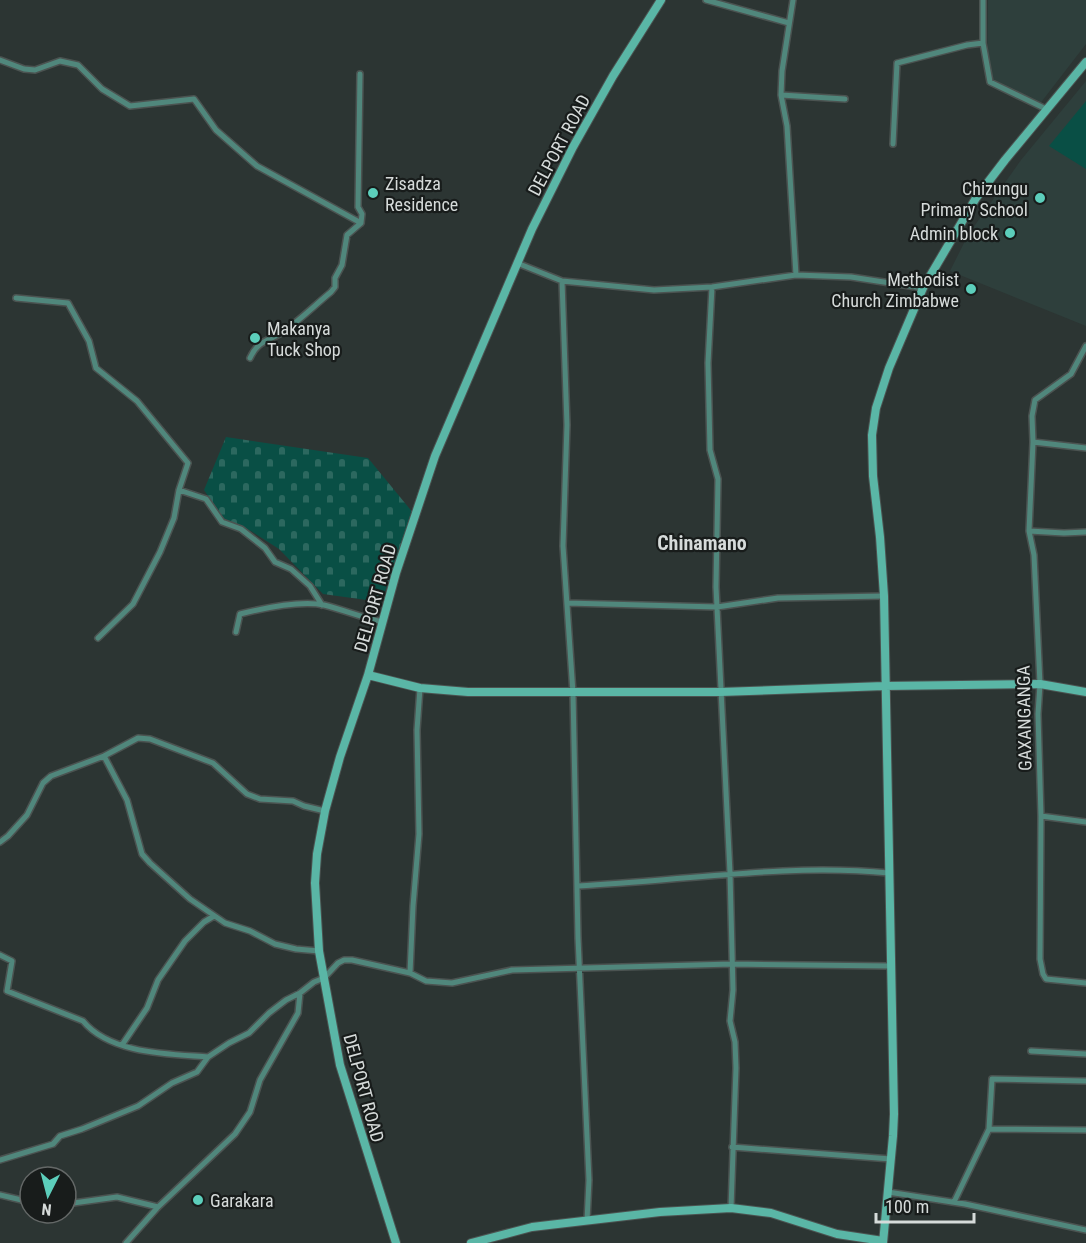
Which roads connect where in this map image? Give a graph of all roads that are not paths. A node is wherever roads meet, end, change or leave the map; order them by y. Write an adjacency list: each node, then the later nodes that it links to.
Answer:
1 (661, 0): 15 (street, DELPORT ROAD)
2 (706, 0): 5 (street)
3 (793, 0): 5 (street)
4 (983, 0): 6 (street)
5 (789, 23): 10 (street)
6 (983, 43): 12 (street); 13 (street)
7 (0, 60): 14 (street)
8 (1086, 62): 12 (street)
9 (360, 74): 14 (street)
10 (781, 95): 11 (street); 16 (street)
11 (846, 99)
12 (1046, 109): 19 (street)
13 (893, 144)
14 (361, 223): 22 (street)
15 (517, 263): 17 (street); 32 (street, DELPORT ROAD)
16 (796, 276): 18 (street); 19 (street)
17 (562, 281): 18 (street); 29 (street)
18 (712, 287): 31 (street)
19 (923, 288): 28 (street)
20 (16, 298): 25 (street)
21 (1086, 346): 23 (street, GAXANGANGA)
22 (250, 358)
23 (1033, 442): 24 (street); 26 (street, GAXANGANGA)
24 (1086, 448)
25 (179, 490): 30 (street); 34 (street)
26 (1029, 531): 27 (street); 36 (street, GAXANGANGA)
27 (1086, 532)
28 (884, 596): 31 (street); 37 (street)
29 (567, 603): 31 (street); 41 (street)
30 (322, 605): 32 (street); 33 (street)
31 (717, 607): 39 (street)
32 (383, 622): 35 (street, DELPORT ROAD)
33 (236, 632)
34 (98, 638)
35 (368, 675): 38 (street); 43 (street, DELPORT ROAD)
36 (1040, 684): 37 (street); 40 (street); 44 (street, GAXANGANGA)
37 (884, 686): 39 (street); 48 (street)
38 (420, 688): 41 (street); 56 (street)
39 (720, 692): 41 (street); 47 (street)
40 (1086, 692)
41 (573, 693): 49 (street)
42 (104, 756): 43 (street); 46 (street); 50 (street)
43 (325, 811): 51 (street, DELPORT ROAD)
44 (1041, 816): 45 (street); 58 (street, GAXANGANGA)
45 (1086, 822)
46 (0, 842)
47 (730, 873): 48 (street); 49 (street); 53 (street)
48 (889, 873): 54 (street)
49 (578, 886): 55 (street)
50 (214, 916): 51 (street); 60 (street)
51 (319, 951): 57 (street, DELPORT ROAD)
52 (0, 955): 60 (street)
53 (732, 964): 54 (street); 55 (street); 67 (street)
54 (890, 966): 68 (street)
55 (579, 969): 56 (street); 77 (street)
56 (410, 974): 57 (street)
57 (324, 978): 59 (street); 81 (street, DELPORT ROAD)
58 (1086, 983)
59 (300, 993): 63 (street); 75 (street)
60 (122, 1046): 63 (street)
61 (1031, 1051): 62 (street)
62 (1086, 1054)
63 (208, 1057): 69 (street)
64 (1086, 1082): 65 (street)
65 (989, 1129): 66 (street); 74 (street)
66 (1086, 1130)
67 (732, 1147): 68 (street); 76 (street)
68 (891, 1159): 70 (street)
69 (0, 1160)
70 (888, 1192): 74 (street); 79 (street)
71 (0, 1195): 72 (street)
72 (18, 1199)
73 (78, 1202): 75 (street)
74 (954, 1202): 78 (street)
75 (158, 1207): 80 (street)
76 (730, 1208): 77 (street); 79 (street)
77 (587, 1221): 82 (street)
78 (1086, 1230)
79 (886, 1242)
80 (126, 1243)
81 (396, 1243)
82 (471, 1243)

